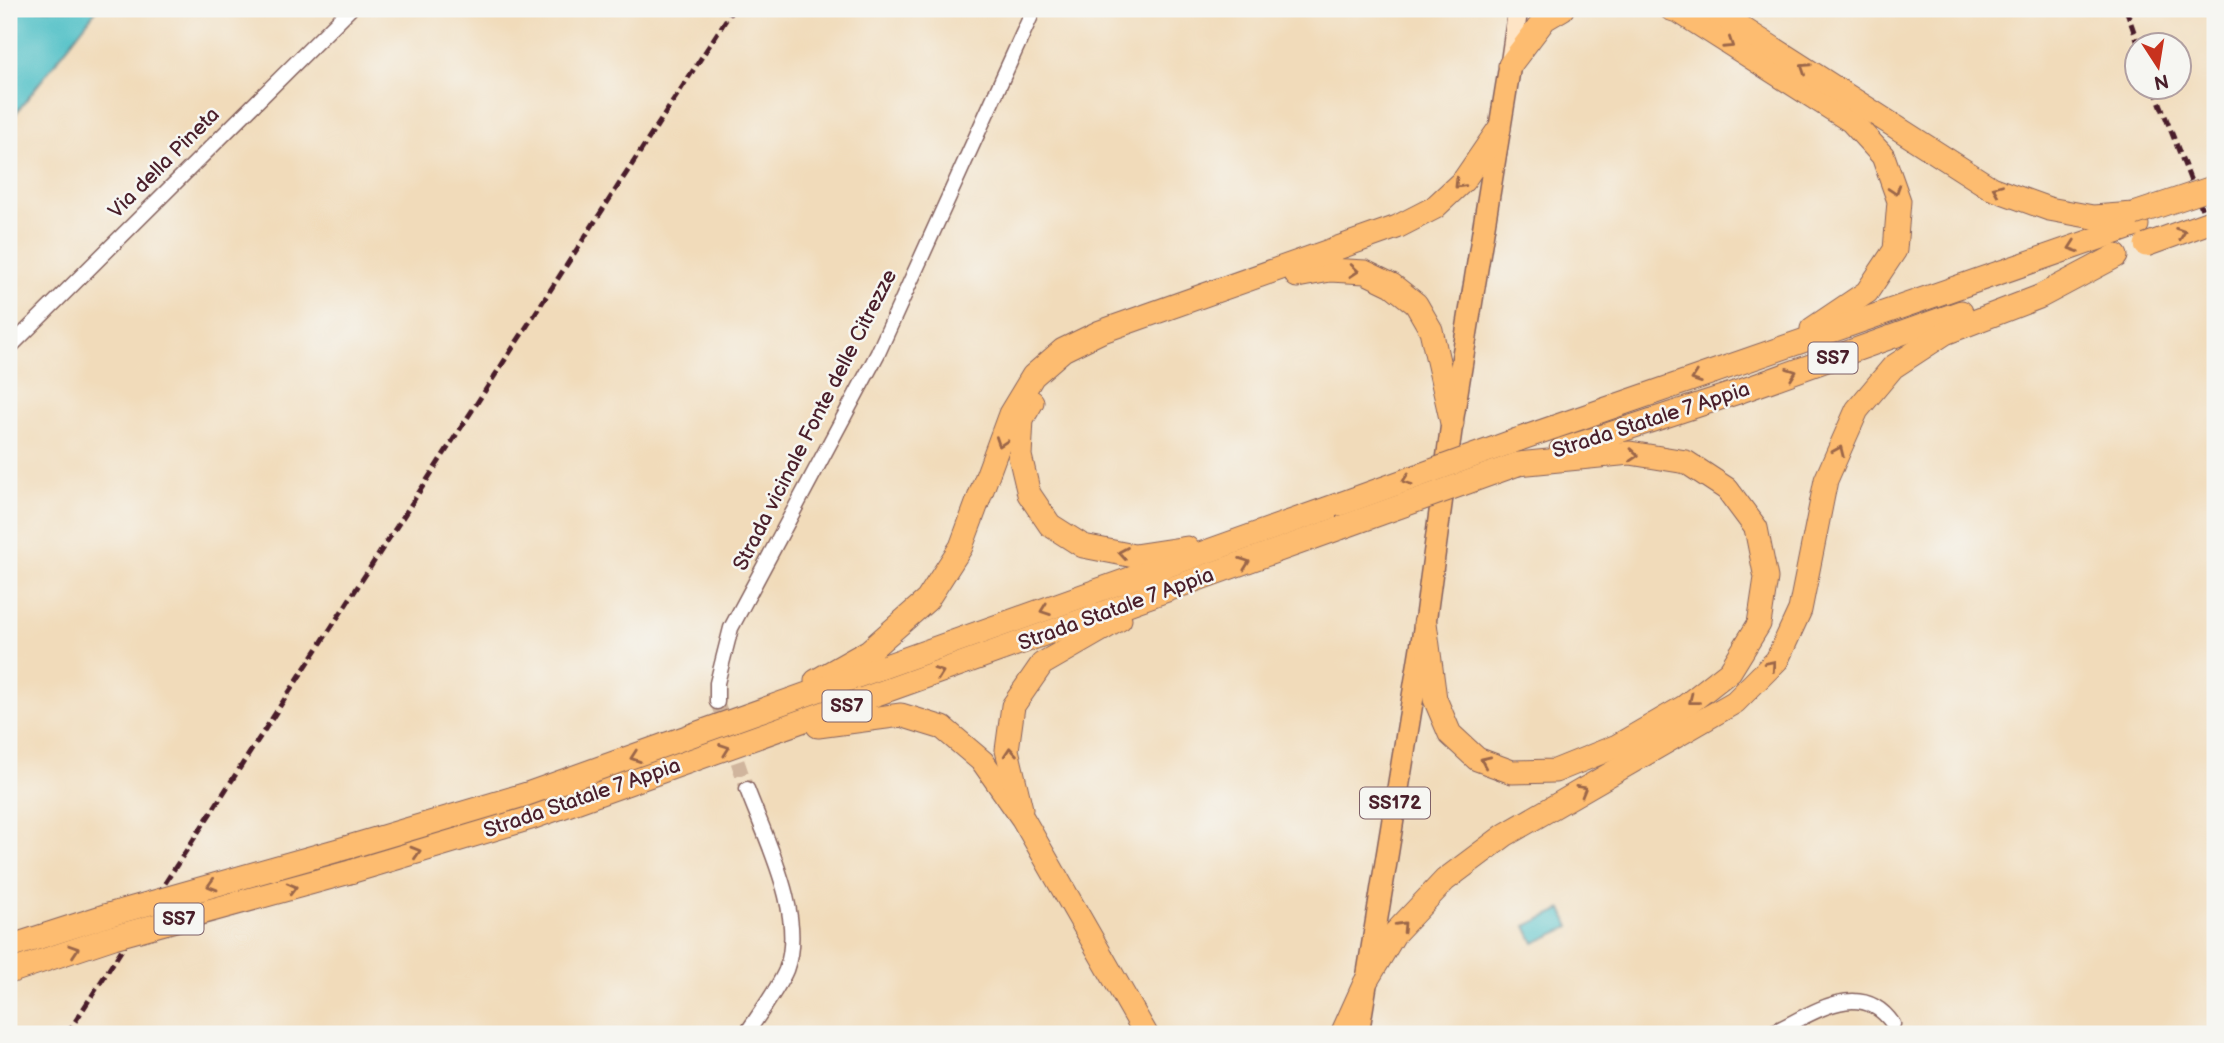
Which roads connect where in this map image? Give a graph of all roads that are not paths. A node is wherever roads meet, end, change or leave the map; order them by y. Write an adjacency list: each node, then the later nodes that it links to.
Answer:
1 (349, 9): 15 (street, Via della Pineta)
2 (1034, 9): 21 (street, Strada vicinale Fonte delle Citrezze)
3 (1518, 9): 7 (main road, SS172)
4 (1562, 9): 7 (highway)
5 (1671, 9): 14 (highway, one-way to 14)
6 (1712, 9): 12 (highway, one-way to 6)
7 (1510, 65): 8 (main road, SS172)
8 (1499, 129): 16 (main road, SS172); 22 (highway, one-way to 22)
9 (2215, 187): 12 (highway, bridge)
10 (2215, 198): 12 (highway, Strada Statale 7 Appia / SS7)
11 (2215, 220): 12 (highway, Strada Statale 7 Appia / SS7, one-way to 11, bridge)
12 (2139, 228): 13 (highway, Strada Statale 7 Appia / SS7); 14 (highway, Strada Statale 7 Appia / SS7, one-way to 14)
13 (2116, 256): 17 (highway, Strada Statale 7 Appia / SS7, one-way to 13); 28 (highway, one-way to 13)
14 (1787, 346): 18 (highway, Strada Statale 7 Appia / SS7, one-way to 18, bridge)
15 (9, 348)
16 (1452, 423): 18 (highway, one-way to 16); 20 (main road, SS172)
17 (1518, 464): 19 (highway, Strada Statale 7 Appia / SS7, one-way to 17, bridge); 20 (highway, one-way to 20)
18 (1239, 540): 22 (highway, Strada Statale 7 Appia / SS7, one-way to 22)
19 (1168, 591): 23 (highway, Strada Statale 7 Appia / SS7, one-way to 19); 25 (highway, one-way to 19)
20 (1425, 624): 28 (main road, SS172)
21 (717, 702)
22 (768, 709): 26 (highway, Strada Statale 7 Appia / SS7, one-way to 26, bridge)
23 (776, 731): 25 (highway); 27 (highway, Strada Statale 7 Appia / SS7, one-way to 23, bridge)
24 (747, 789): 30 (street)
25 (1023, 819): 31 (highway)
26 (9, 947)
27 (9, 972)
28 (1365, 983): 32 (highway); 33 (main road, SS172)
29 (1892, 1024): 34 (street)
30 (746, 1034)
31 (1146, 1034)
32 (1342, 1034)
33 (1358, 1034)
34 (1769, 1034)

